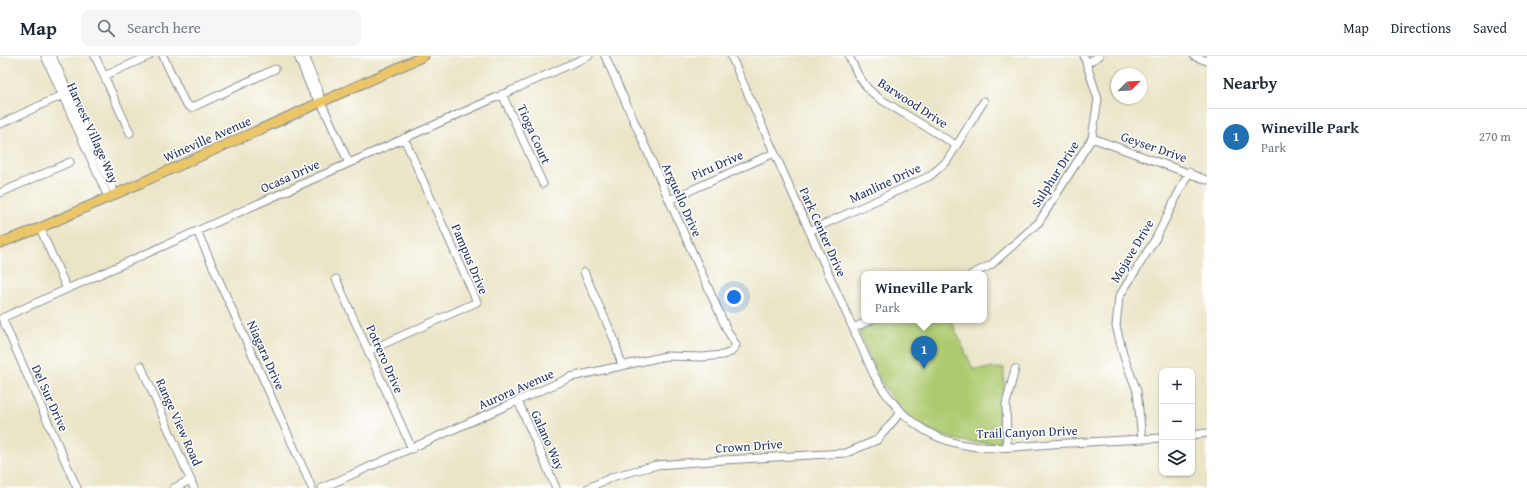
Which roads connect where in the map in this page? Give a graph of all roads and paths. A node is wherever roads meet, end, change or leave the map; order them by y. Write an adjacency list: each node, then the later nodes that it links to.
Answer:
1 (45, 56): 19 (street, Harvest Village Way)
2 (52, 56): 19 (street, Harvest Village Way)
3 (95, 56): 18 (street)
4 (149, 56): 18 (street)
5 (163, 56): 17 (street)
6 (298, 56): 22 (street)
7 (306, 56): 22 (street)
8 (424, 56): 22 (main road, Wineville Avenue)
9 (589, 56): 20 (street, Ocasa Drive)
10 (605, 56): 36 (street, Arguello Drive)
11 (731, 56): 28 (street, Park Center Drive)
12 (849, 56): 27 (street, Barwood Drive)
13 (1099, 56): 15 (street)
14 (1194, 56): 16 (street)
15 (1086, 59): 26 (street, Sulphur Drive)
16 (1207, 61)
17 (275, 69)
18 (104, 76): 24 (street)
19 (66, 94): 23 (street); 35 (street, Harvest Village Way)
20 (502, 94): 25 (street, Ocasa Drive); 33 (street, Tioga Court)
21 (984, 101): 27 (street, Manline Drive)
22 (321, 102): 30 (street); 35 (main road, Wineville Avenue)
23 (0, 124)
24 (130, 133)
25 (404, 138): 30 (street, Ocasa Drive); 48 (street, Pampus Drive)
26 (1092, 138): 31 (street, Geyser Drive); 41 (street, Sulphur Drive)
27 (956, 145): 39 (street, Manline Drive)
28 (774, 153): 36 (street, Piru Drive); 39 (street, Park Center Drive)
29 (70, 162): 34 (street)
30 (349, 163): 38 (street, Ocasa Drive)
31 (1189, 172): 32 (street, Geyser Drive); 58 (street, Mojave Drive)
32 (1207, 180)
33 (543, 184)
34 (0, 193)
35 (112, 196): 37 (main road, Wineville Avenue)
36 (669, 200): 49 (street, Arguello Drive)
37 (40, 228): 40 (main road, Wineville Avenue); 44 (street)
38 (197, 231): 44 (street, Ocasa Drive); 65 (street, Niagara Drive)
39 (809, 231): 47 (street, Park Center Drive)
40 (0, 243)
41 (978, 271)
42 (584, 272): 51 (street)
43 (336, 278): 48 (street, Potrero Drive)
44 (67, 289): 45 (street, Ocasa Drive)
45 (2, 318): 62 (street, Del Sur Drive)
46 (864, 323): 47 (street)
47 (853, 328): 54 (street, Park Center Drive)
48 (368, 351): 60 (street, Potrero Drive)
49 (731, 352): 51 (street, Aurora Avenue)
50 (141, 366): 61 (street, Range View Road)
51 (622, 366): 53 (street, Aurora Avenue)
52 (1015, 369): 59 (street)
53 (518, 401): 60 (street, Aurora Avenue); 67 (street, Galano Way)
54 (901, 412): 59 (street, Trail Canyon Drive); 68 (street, Crown Drive)
55 (1207, 433): 56 (street)
56 (1195, 435)
57 (1159, 438): 58 (street, Trail Canyon Drive)
58 (1142, 439): 59 (street, Trail Canyon Drive)
59 (1007, 447)
60 (412, 449): 66 (street, Aurora Avenue)
61 (191, 480): 63 (street); 64 (street, Range View Road)
62 (77, 488)
63 (174, 488)
64 (194, 488)
65 (312, 488)
66 (322, 488)
67 (556, 488)
68 (588, 488)

